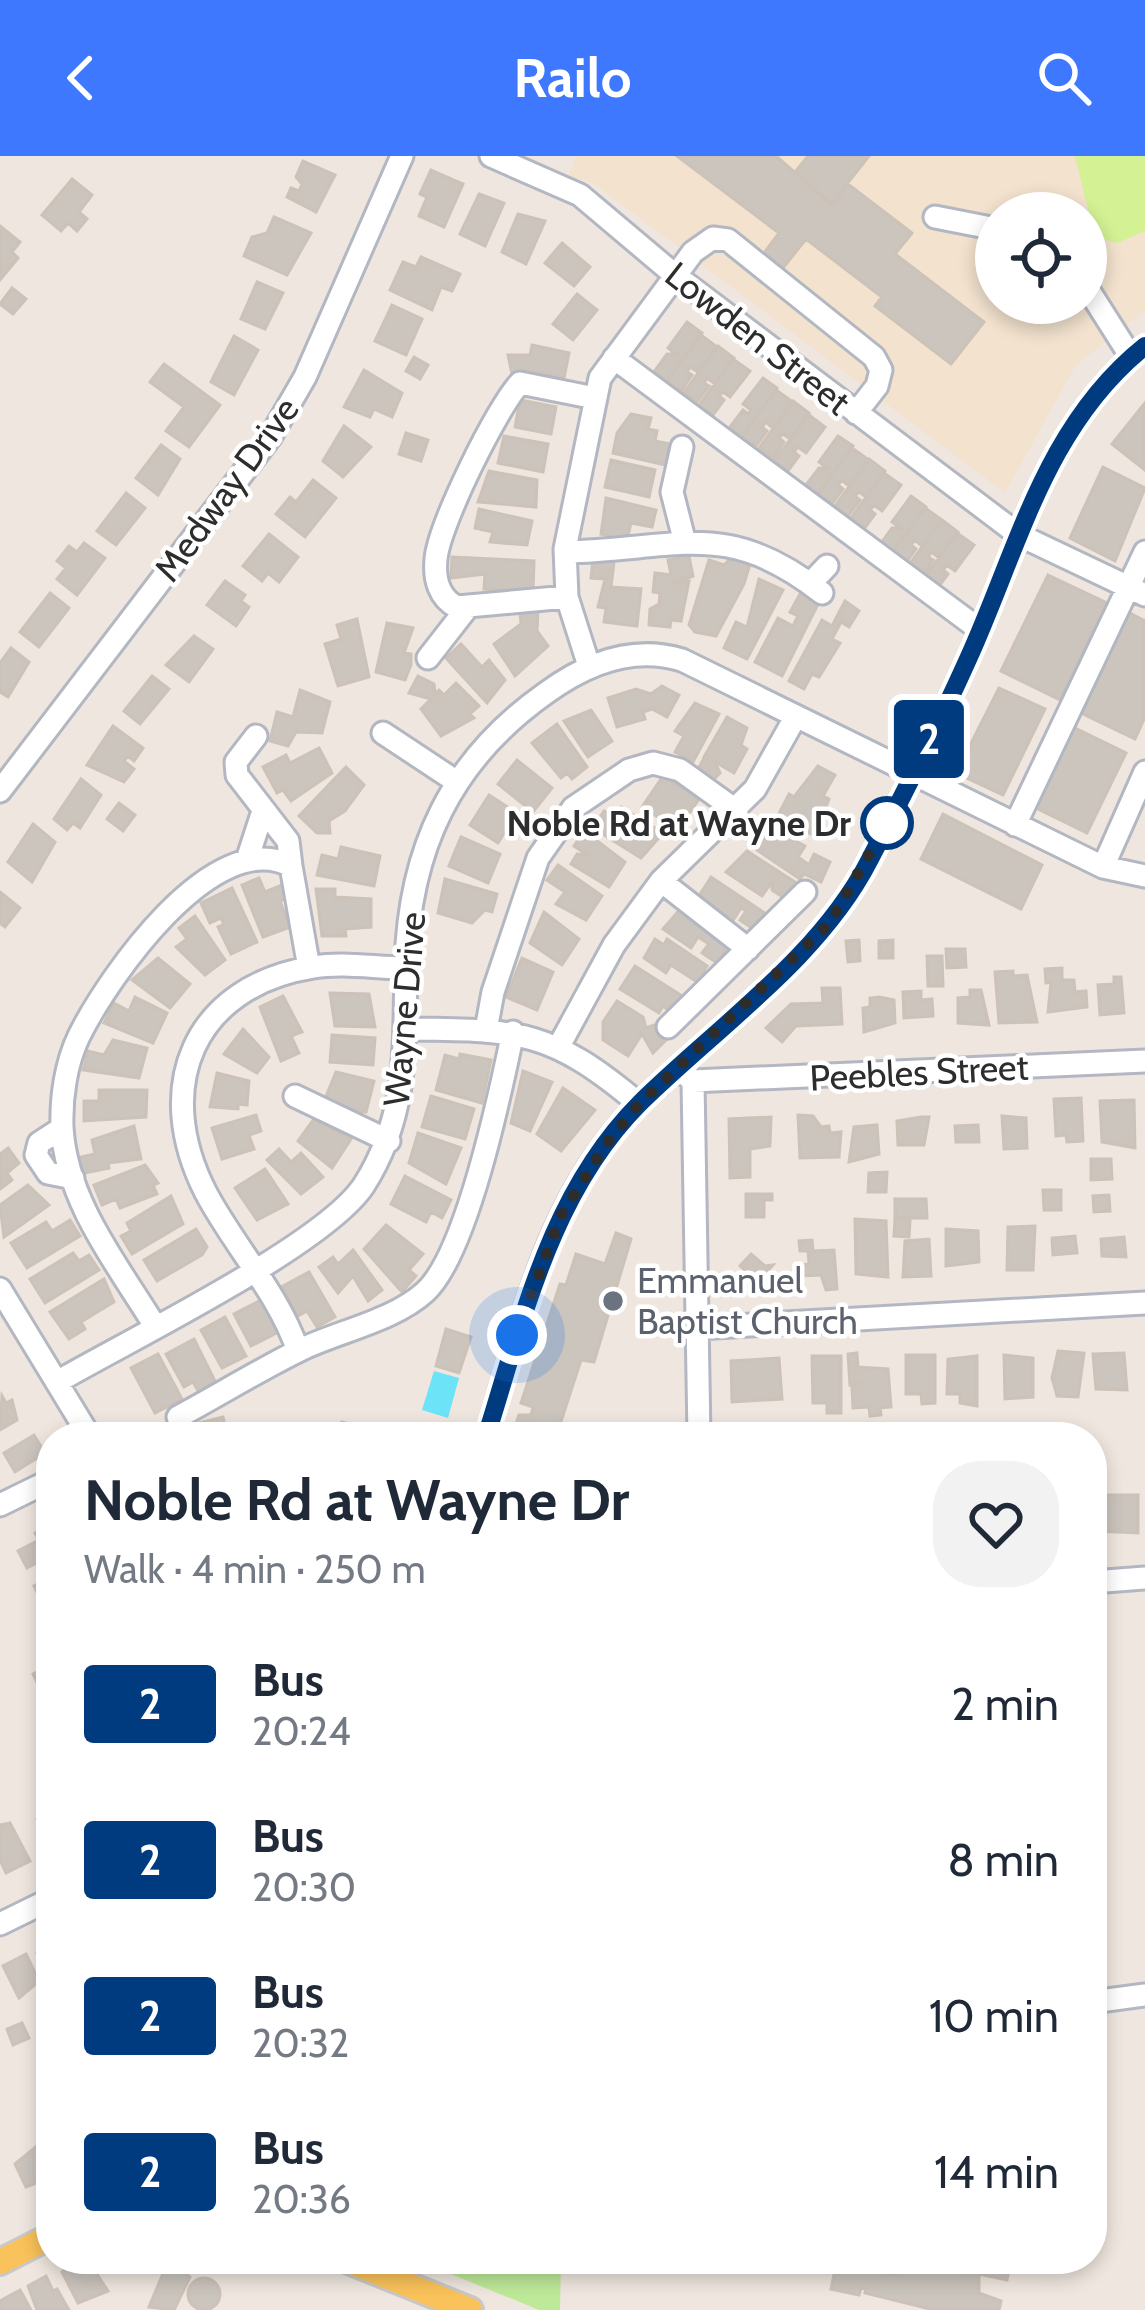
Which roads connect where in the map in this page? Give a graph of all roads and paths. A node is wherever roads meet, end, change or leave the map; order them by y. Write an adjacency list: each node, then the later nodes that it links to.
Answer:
1 (402, 156): 29 (street, Medway Drive)
2 (490, 156): 5 (street, Lowden Street)
3 (934, 217): 4 (street)
4 (975, 225)
5 (676, 276): 8 (street); 10 (street, Lowden Street); 10 (street)
6 (1107, 313): 7 (street)
7 (1138, 352): 12 (street)
8 (614, 358): 9 (street); 20 (street)
9 (595, 398): 14 (street); 19 (street)
10 (856, 413): 12 (street, Lowden Street)
11 (682, 447): 13 (street)
12 (1018, 536): 17 (street, Lowden Street); 20 (street)
13 (686, 543): 14 (street); 16 (street)
14 (565, 552): 18 (street)
15 (1145, 552): 17 (street)
16 (827, 566)
17 (1137, 591): 32 (street)
18 (567, 597): 19 (street); 22 (street)
19 (467, 608): 21 (street)
20 (980, 630): 27 (street)
21 (428, 658)
22 (589, 666): 23 (street, Wayne Drive); 28 (street, Wayne Drive)
23 (796, 716): 27 (street, Wayne Drive); 31 (street)
24 (382, 733): 28 (street)
25 (256, 736): 30 (street)
26 (1145, 772): 35 (street)
27 (912, 774): 32 (street, Wayne Drive); 48 (street)
28 (454, 780): 41 (street, Wayne Drive)
29 (0, 791)
30 (263, 811): 33 (street); 34 (street)
31 (737, 812): 37 (street); 44 (street)
32 (1015, 825): 35 (street, Wayne Drive)
33 (248, 857): 34 (street); 55 (street)
34 (291, 866): 40 (street)
35 (1103, 867): 36 (street, Wayne Drive)
36 (1145, 876)
37 (662, 880): 39 (street); 46 (street)
38 (806, 892): 39 (street)
39 (748, 949): 42 (street)
40 (309, 968): 41 (street); 52 (street)
41 (406, 968): 43 (street, Wayne Drive)
42 (668, 1027)
43 (407, 1029): 44 (street); 51 (street, Wayne Drive)
44 (487, 1030): 45 (street)
45 (513, 1032): 46 (street); 57 (street)
46 (559, 1046): 50 (street)
47 (1145, 1061): 48 (street, Peebles Street)
48 (685, 1075): 50 (street); 56 (street)
49 (295, 1096): 51 (street)
50 (639, 1104): 61 (street)
51 (389, 1141): 52 (street, Wayne Drive)
52 (252, 1269): 55 (street, Wayne Drive); 57 (street)
53 (0, 1289): 58 (street)
54 (1145, 1303): 56 (street)
55 (154, 1326): 58 (street, Wayne Drive)
56 (697, 1328): 62 (street)
57 (298, 1351): 59 (street)
58 (57, 1382): 60 (street)
59 (178, 1417)
60 (81, 1422)
61 (491, 1422)
62 (698, 1422)
63 (36, 1487): 64 (street)
64 (0, 1505)
65 (1145, 1579): 66 (street)
66 (1107, 1581)
67 (36, 1906): 68 (street)
68 (0, 1924)
69 (1145, 1995): 70 (street)
70 (1107, 2000)
71 (36, 2244): 72 (main road)
72 (0, 2262)
73 (381, 2274): 74 (main road)
74 (470, 2310)

